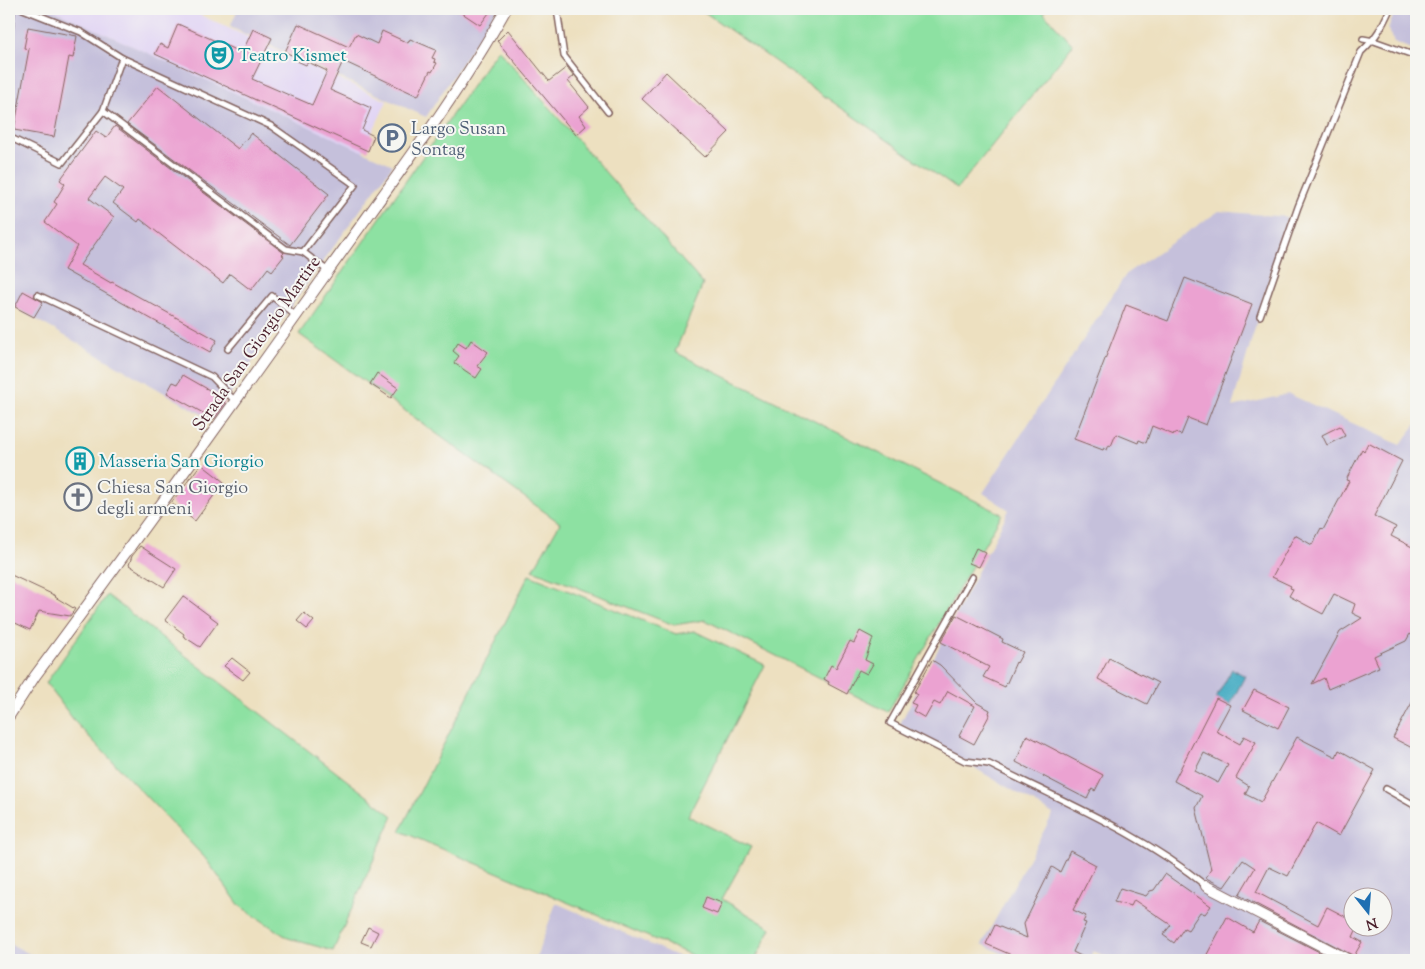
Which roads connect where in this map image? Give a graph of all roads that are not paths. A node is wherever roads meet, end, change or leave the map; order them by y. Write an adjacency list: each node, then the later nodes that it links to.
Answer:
1 (12, 9): 6 (lane)
2 (23, 9): 10 (lane)
3 (506, 9): 15 (street, Strada San Giorgio Martire)
4 (557, 9): 12 (lane)
5 (1390, 9): 8 (lane)
6 (9, 39)
7 (1362, 39): 8 (lane)
8 (1374, 41): 9 (lane); 18 (lane)
9 (1416, 56)
10 (122, 58): 11 (lane); 14 (lane)
11 (103, 111): 13 (lane); 14 (lane)
12 (608, 112)
13 (9, 137)
14 (303, 252): 15 (lane)
15 (328, 271): 17 (street, Strada San Giorgio Martire)
16 (38, 295): 20 (lane)
17 (296, 316): 19 (lane); 20 (street, Strada San Giorgio Martire)
18 (1260, 316)
19 (228, 349)
20 (236, 401): 22 (street, Strada San Giorgio Martire)
21 (972, 577): 25 (lane)
22 (9, 716)
23 (1386, 789): 24 (lane)
24 (1416, 806)
25 (1206, 886): 26 (street)
26 (1348, 960)

